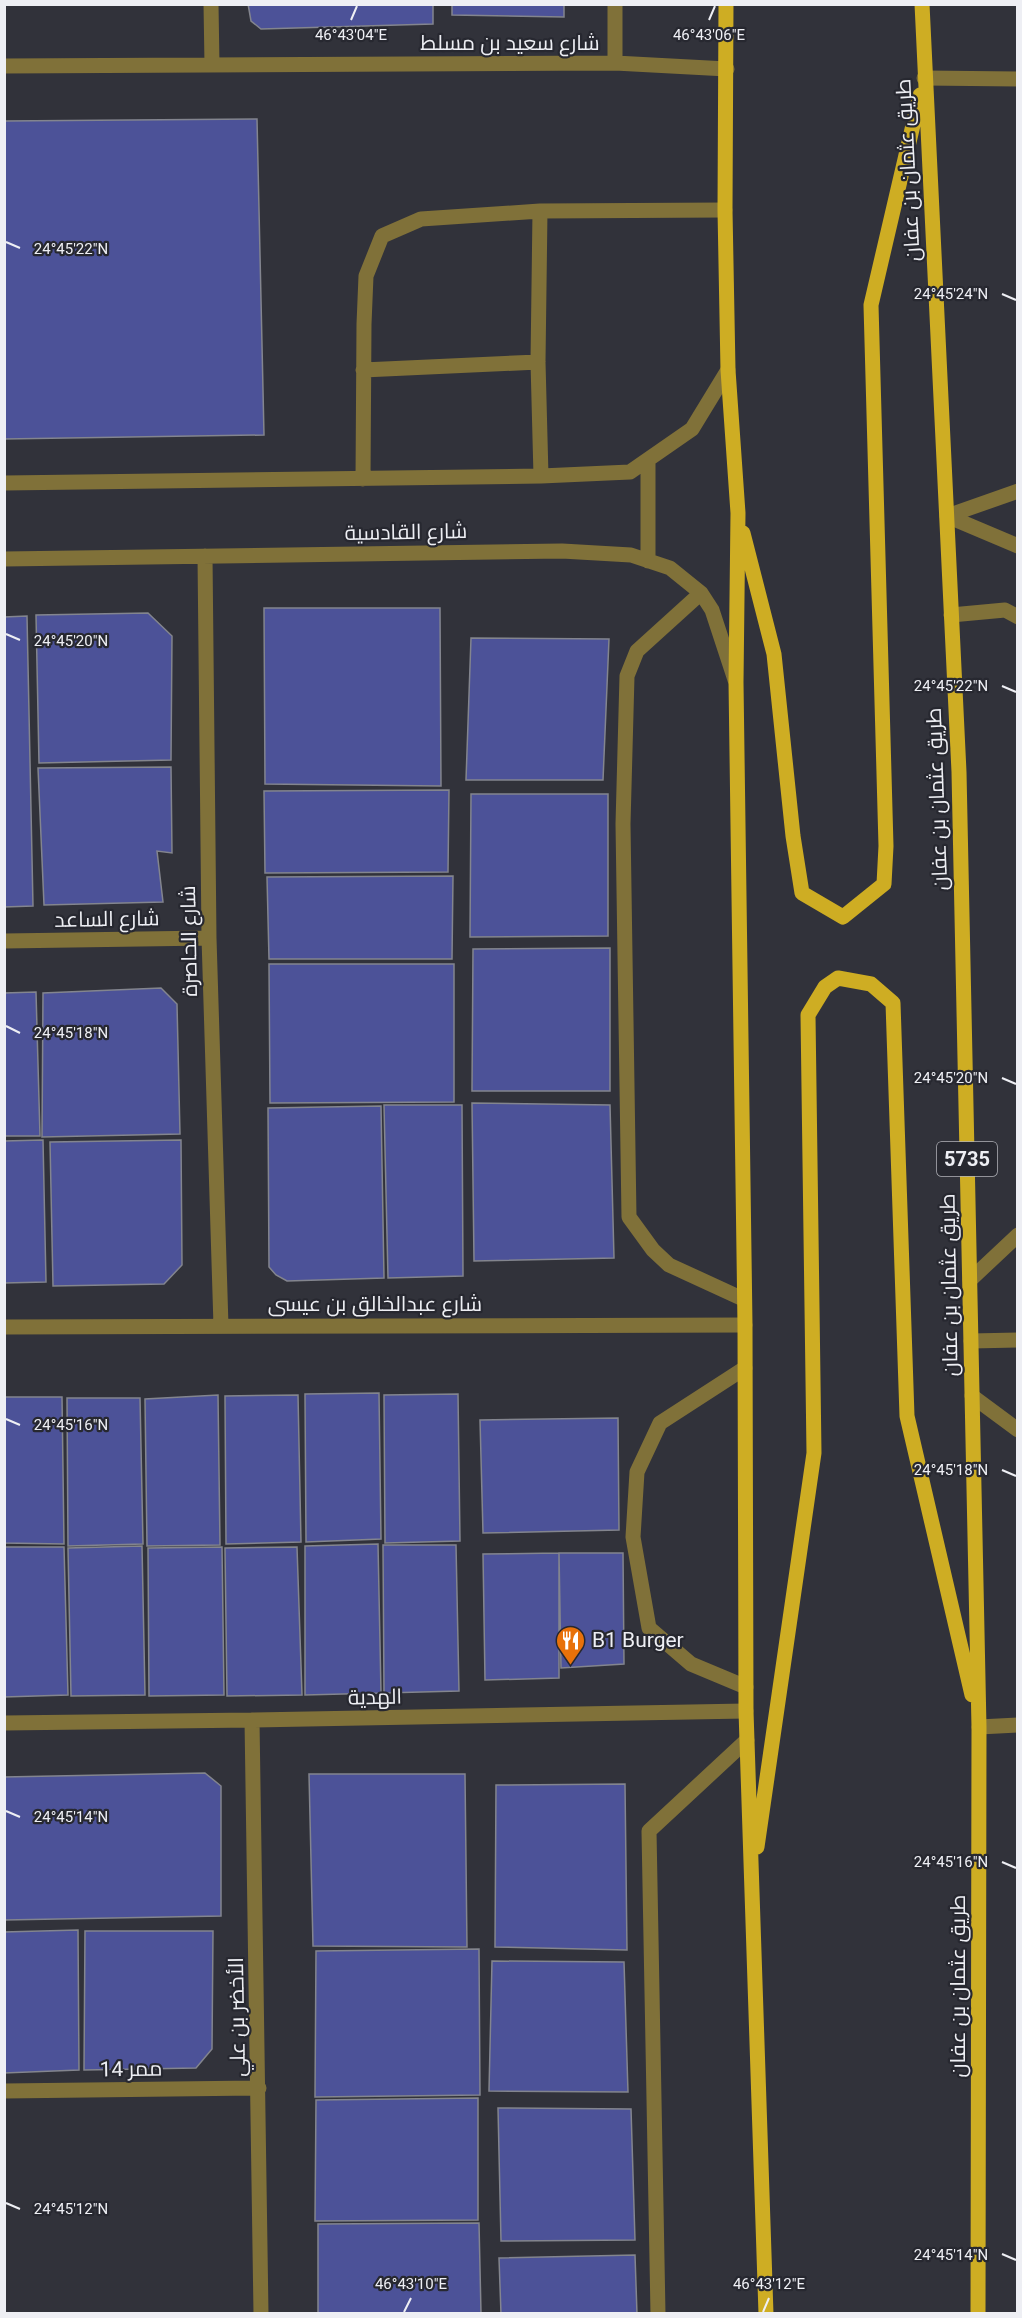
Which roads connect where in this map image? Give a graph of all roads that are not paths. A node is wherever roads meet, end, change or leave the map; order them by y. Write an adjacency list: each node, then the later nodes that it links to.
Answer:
1 (211, 4): 6 (street)
2 (615, 4): 5 (street)
3 (726, 4): 8 (main road)
4 (922, 4): 9 (main road, طريق عثمان بن عفان / 5735)
5 (615, 63): 6 (street, شارع سعيد بن مسلط); 8 (street, شارع سعيد بن مسلط)
6 (212, 65): 7 (street, شارع سعيد بن مسلط)
7 (4, 66)
8 (727, 69): 11 (main road)
9 (924, 78): 10 (street); 21 (main road); 22 (main road, طريق عثمان بن عفان / 5735)
10 (1017, 79)
11 (725, 210): 12 (street); 15 (main road)
12 (540, 211): 13 (street); 14 (street)
13 (538, 362): 14 (street); 17 (street)
14 (363, 370): 18 (street)
15 (728, 370): 16 (street); 21 (main road)
16 (648, 460): 17 (street); 26 (street)
17 (542, 477): 18 (street)
18 (363, 479): 19 (street)
19 (4, 483)
20 (1017, 491): 22 (street)
21 (738, 513): 30 (main road)
22 (946, 516): 23 (street); 28 (main road, طريق عثمان بن عفان / 5735)
23 (1017, 546)
24 (205, 556): 25 (street, شارع القادسية); 26 (street, شارع القادسية); 31 (street, شارع الحاصرة)
25 (4, 559)
26 (648, 561): 27 (street, شارع القادسية)
27 (700, 592): 30 (street, شارع القادسية); 35 (street)
28 (951, 615): 29 (street); 34 (main road, طريق عثمان بن عفان / 5735)
29 (1017, 617)
30 (736, 682): 35 (main road)
31 (209, 939): 32 (street, شارع الساعد); 37 (street, شارع الحاصرة)
32 (4, 941)
33 (1017, 1235): 34 (street)
34 (969, 1280): 40 (main road, طريق عثمان بن عفان / 5735)
35 (743, 1299): 36 (main road)
36 (745, 1325): 37 (street, شارع عبدالخالق بن عيسى); 41 (main road)
37 (221, 1326): 38 (street, شارع عبدالخالق بن عيسى)
38 (4, 1327)
39 (1017, 1340): 40 (street)
40 (971, 1341): 42 (main road, طريق عثمان بن عفان / 5735)
41 (745, 1368): 44 (main road); 44 (street)
42 (972, 1396): 43 (street); 49 (main road, طريق عثمان بن عفان / 5735)
43 (1017, 1430)
44 (746, 1687): 45 (main road)
45 (746, 1711): 46 (street, الهدية); 50 (main road)
46 (252, 1720): 47 (street, الهدية); 52 (street, الأخضر بن علي)
47 (4, 1723)
48 (1017, 1725): 49 (street)
49 (979, 1727): 51 (main road); 57 (main road, طريق عثمان بن عفان / 5735)
50 (747, 1740): 51 (main road); 55 (street)
51 (750, 1889): 56 (main road)
52 (259, 2088): 53 (street, ممر 14); 54 (street, الأخضر بن علي)
53 (4, 2091)
54 (261, 2313)
55 (658, 2313)
56 (766, 2313)
57 (978, 2313)

